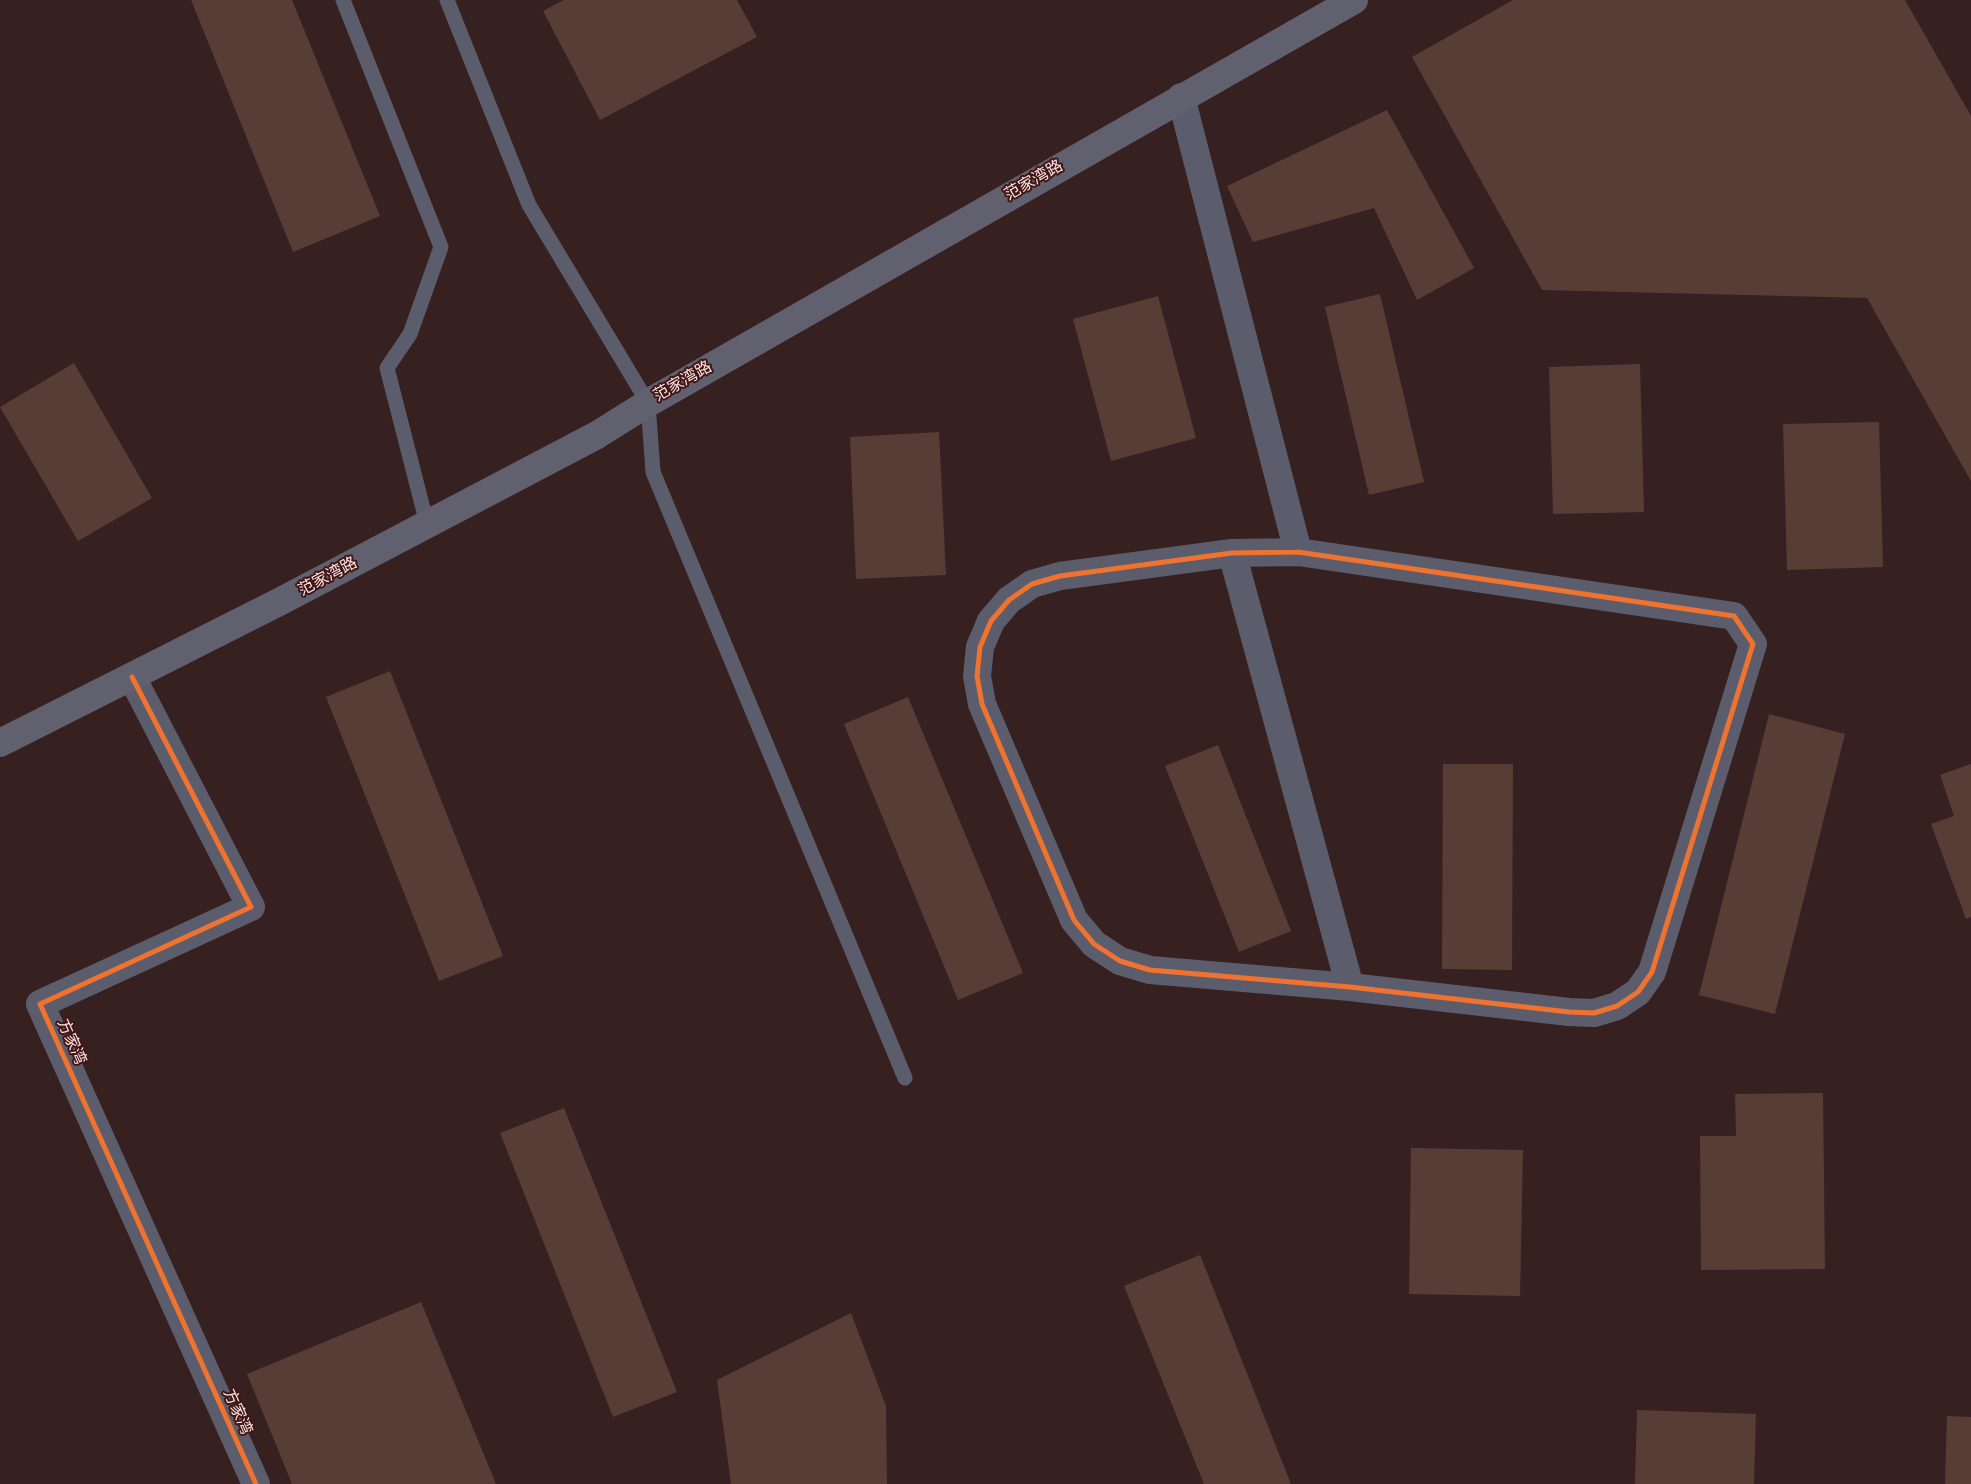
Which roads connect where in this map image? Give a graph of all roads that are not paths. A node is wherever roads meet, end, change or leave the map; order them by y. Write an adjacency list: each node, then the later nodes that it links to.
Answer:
1 (343, 0): 6 (lane)
2 (447, 0): 5 (lane)
3 (1354, 0): 4 (main road, 范家湾路)
4 (1181, 97): 5 (main road, 范家湾路); 7 (street)
5 (648, 403): 6 (main road, 范家湾路); 12 (lane)
6 (427, 524): 9 (main road, 范家湾路)
7 (1298, 552): 8 (street); 11 (street)
8 (1232, 553): 11 (street); 11 (street)
9 (132, 676): 10 (main road, 范家湾路); 13 (street, 方家湾)
10 (0, 743)
11 (1350, 987)
12 (905, 1078)
13 (256, 1484)

